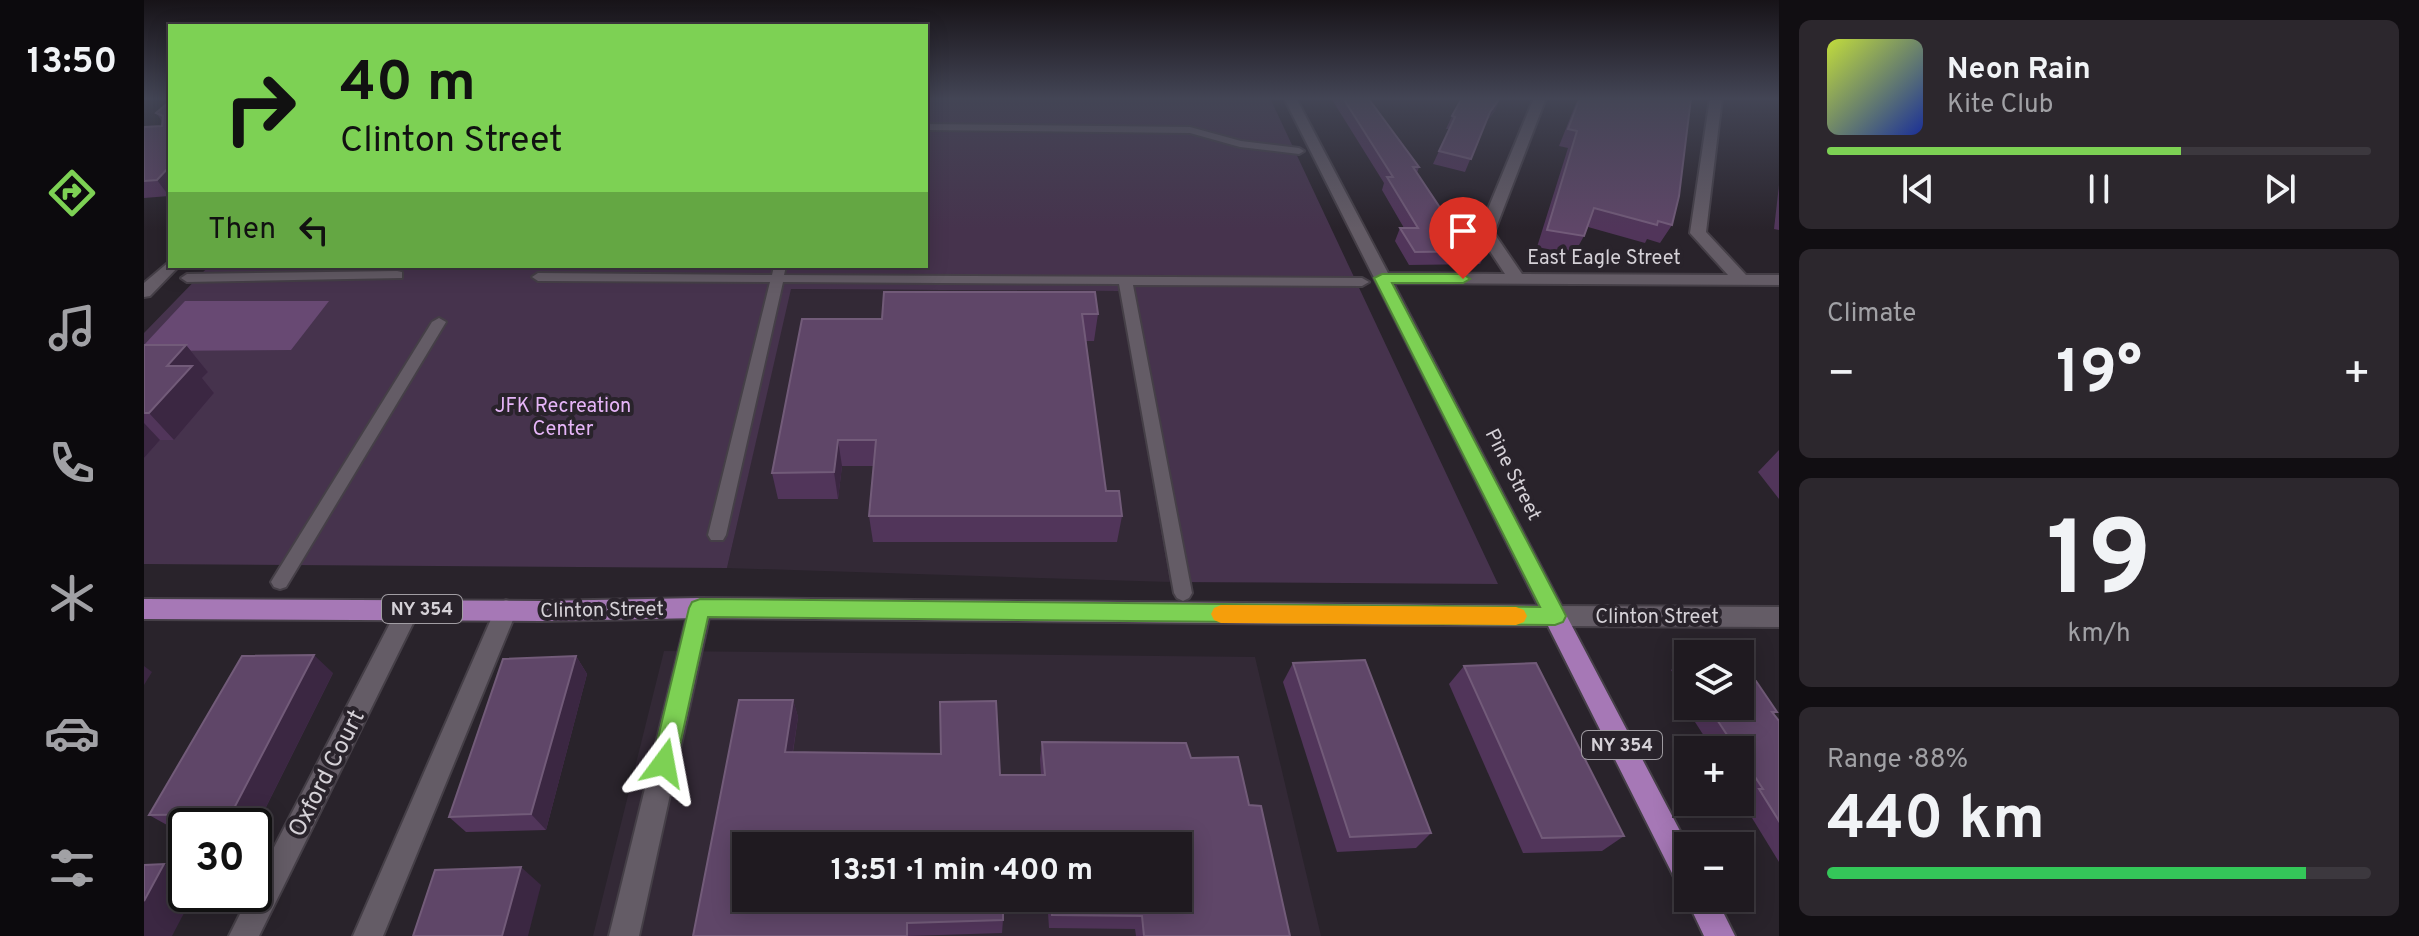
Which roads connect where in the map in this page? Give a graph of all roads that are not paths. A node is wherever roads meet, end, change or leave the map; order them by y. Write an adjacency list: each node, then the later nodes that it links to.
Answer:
1 (1232, 142): 5 (street)
2 (1312, 142): 11 (street, Pine Street)
3 (1523, 142): 13 (street)
4 (1710, 142): 14 (street)
5 (1299, 151)
6 (169, 268): 17 (street)
7 (778, 272): 9 (street); 12 (street); 19 (street)
8 (397, 275): 10 (street)
9 (538, 277)
10 (187, 278)
11 (1382, 278): 13 (street, East Eagle Street); 26 (street, Pine Street)
12 (1125, 279): 16 (street); 21 (street)
13 (1517, 279): 14 (street, East Eagle Street)
14 (1742, 280): 15 (street, East Eagle Street)
15 (1779, 280)
16 (1362, 282)
17 (144, 292)
18 (439, 322): 20 (street)
19 (717, 535)
20 (280, 582)
21 (1183, 593)
22 (700, 608): 25 (main road, Clinton Street / NY 354); 26 (main road, Clinton Street / NY 354); 32 (street)
23 (144, 609): 24 (main road, Clinton Street / NY 354)
24 (409, 609): 25 (main road, Clinton Street / NY 354); 30 (street, Oxford Court)
25 (506, 610): 31 (street)
26 (1555, 616): 27 (street, Clinton Street); 28 (main road, Pine Street / NY 354)
27 (1779, 617)
28 (1674, 848)
29 (1707, 912): 33 (main road)
30 (244, 936)
31 (368, 936)
32 (624, 936)
33 (1720, 936)

